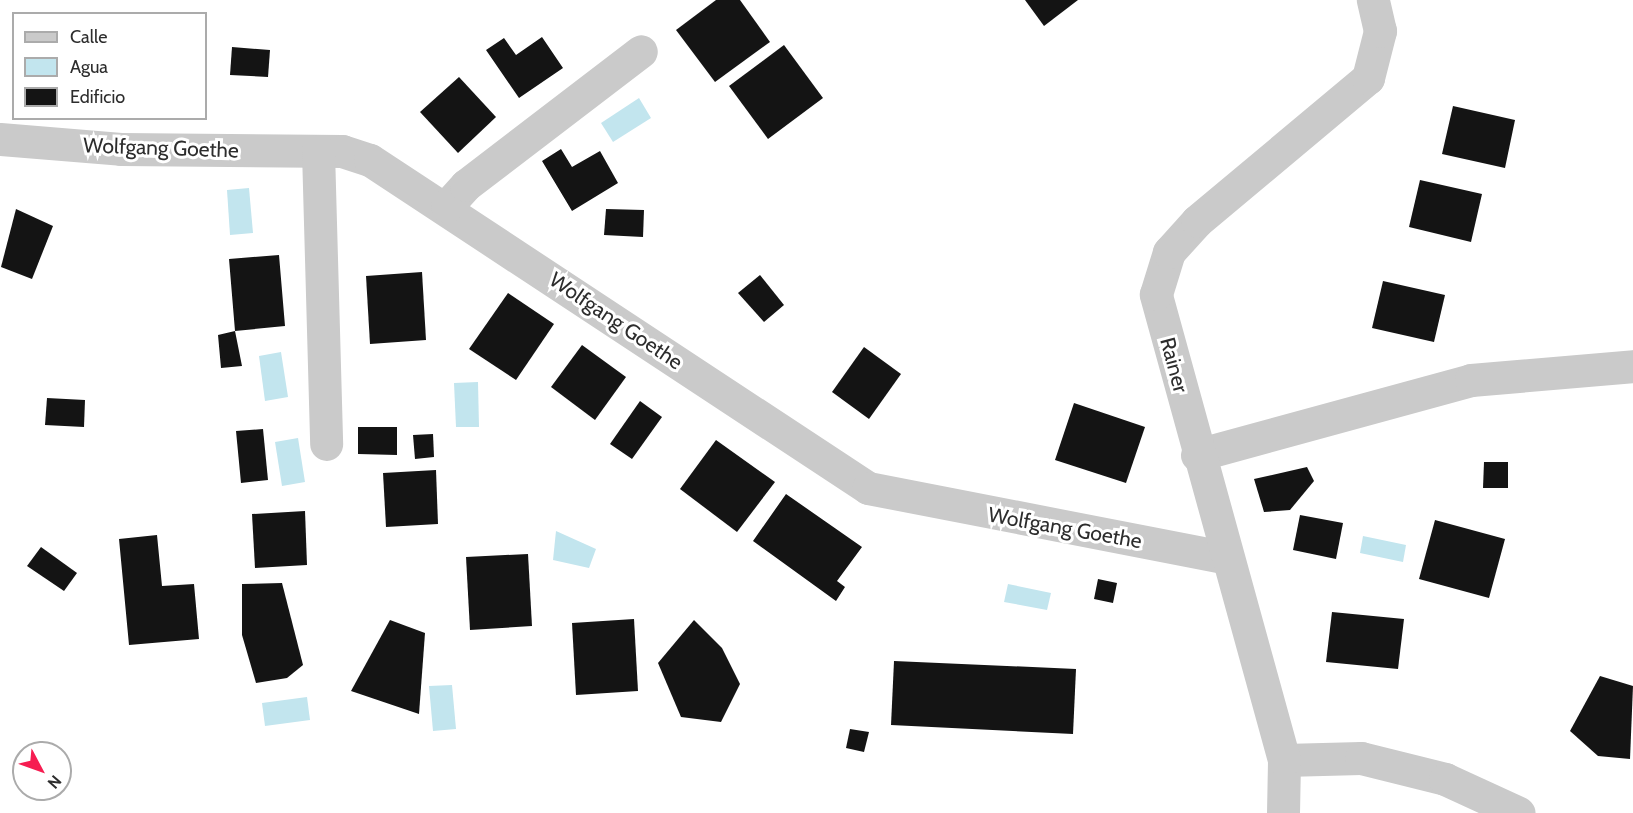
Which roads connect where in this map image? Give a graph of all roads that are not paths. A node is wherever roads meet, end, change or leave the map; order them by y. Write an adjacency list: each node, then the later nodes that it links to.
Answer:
1 (1373, 0): 8 (street, Rainer)
2 (641, 51): 5 (street)
3 (0, 139): 4 (street, Wolfgang Goethe)
4 (318, 151): 5 (street, Wolfgang Goethe); 7 (street)
5 (447, 206): 9 (street, Wolfgang Goethe)
6 (1633, 366): 8 (street)
7 (326, 444)
8 (1197, 455): 9 (street, Rainer)
9 (1224, 556): 10 (street, Rainer)
10 (1284, 760): 11 (street, Rainer); 12 (street)
11 (1283, 813)
12 (1519, 813)

